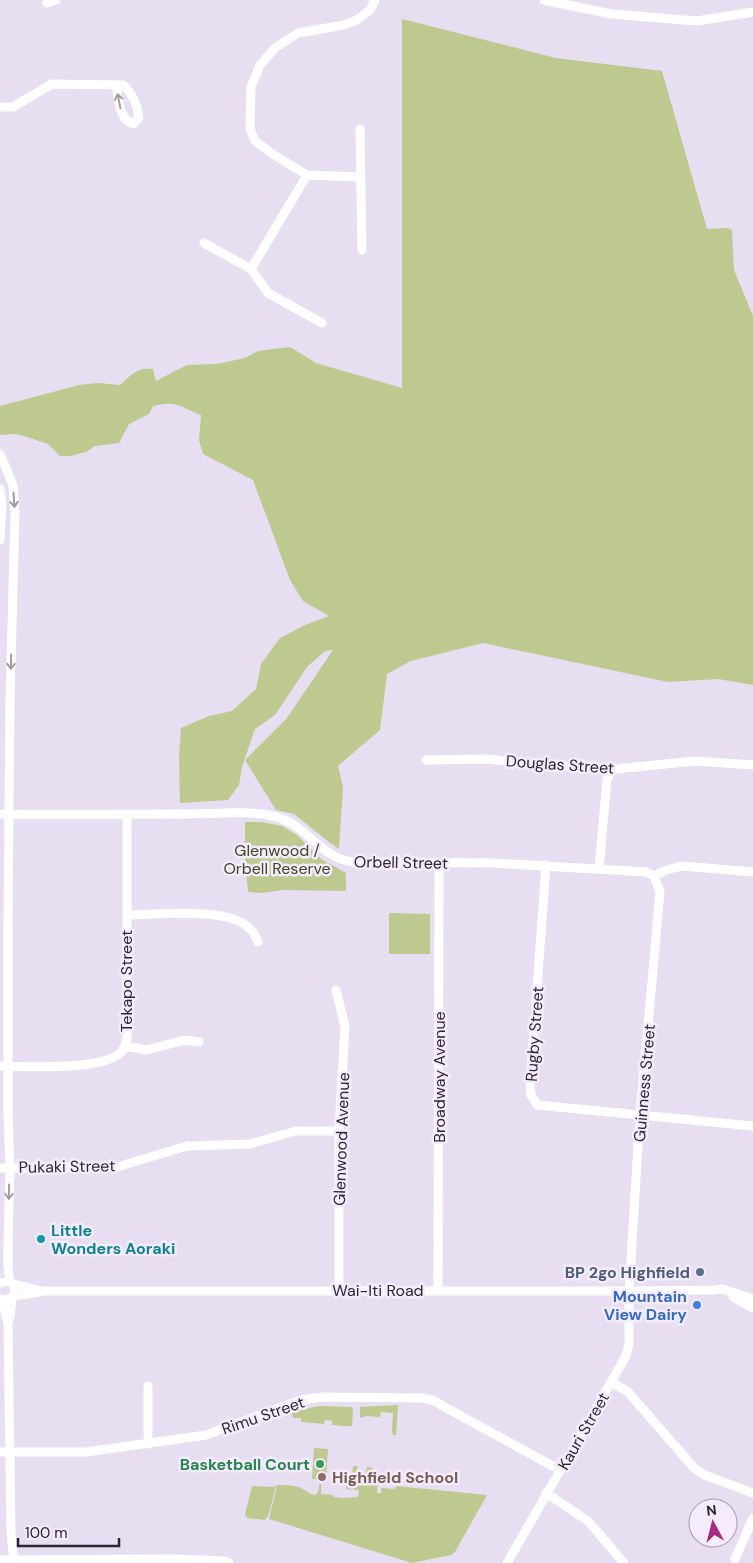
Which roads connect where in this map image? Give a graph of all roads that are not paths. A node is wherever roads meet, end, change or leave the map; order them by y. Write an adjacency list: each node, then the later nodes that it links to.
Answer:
1 (375, 0): 7 (street)
2 (544, 0): 3 (street)
3 (753, 12)
4 (116, 85): 5 (street)
5 (0, 107)
6 (360, 129): 8 (street)
7 (307, 175): 8 (street); 11 (street)
8 (360, 177): 10 (street)
9 (204, 243): 11 (street)
10 (362, 250)
11 (251, 269): 12 (street)
12 (322, 323)
13 (0, 454): 17 (street, one-way to 17)
14 (0, 489): 15 (street)
15 (0, 540)
16 (0, 700): 17 (street)
17 (10, 700): 21 (street)
18 (426, 760): 20 (street, Douglas Street)
19 (753, 765): 20 (street, Douglas Street)
20 (616, 769): 25 (street)
21 (5, 814): 22 (street, Orbell Street); 29 (street)
22 (127, 814): 23 (street, Orbell Street); 28 (street, Tekapo Street)
23 (439, 863): 24 (street, Orbell Street); 45 (street, Broadway Avenue)
24 (546, 865): 25 (street, Orbell Street); 36 (street, Rugby Street)
25 (599, 869): 27 (street, Orbell Street)
26 (753, 872): 27 (street)
27 (654, 876): 36 (street, Guinness Street)
28 (127, 915): 30 (street); 33 (street, Tekapo Street)
29 (4, 942): 34 (street)
30 (258, 942)
31 (336, 990): 38 (street, Glenwood Avenue)
32 (199, 1042): 33 (street)
33 (125, 1046): 34 (street, Tekapo Street)
34 (4, 1066): 35 (street)
35 (4, 1114): 39 (street)
36 (640, 1114): 37 (street, Rugby Street); 46 (street, Guinness Street)
37 (753, 1126)
38 (339, 1131): 39 (street, Pukaki Street); 42 (street, Glenwood Avenue)
39 (5, 1168): 41 (street, one-way to 41)
40 (0, 1283): 41 (street, Wai-Iti Road)
41 (12, 1283): 44 (street, Wai-Iti Road); 47 (street)
42 (339, 1290): 44 (street, Wai-Iti Road); 45 (street, Wai-Iti Road)
43 (714, 1290): 46 (street, Wai-Iti Road); 49 (street, Wai-Iti Road); 50 (street, Wai-Iti Road)
44 (42, 1291): 47 (street, Wai-Iti Road)
45 (438, 1291): 46 (street, Wai-Iti Road)
46 (629, 1291): 52 (street, Kauri Street)
47 (13, 1297): 48 (street, Wai-Iti Road); 51 (street)
48 (1, 1298): 51 (street)
49 (753, 1299)
50 (753, 1308)
51 (8, 1324): 56 (street)
52 (611, 1382): 57 (street, Kauri Street); 59 (street)
53 (148, 1386): 54 (street)
54 (148, 1444): 56 (street, Rimu Street); 57 (street, Rimu Street)
55 (0, 1452): 56 (street, Rimu Street)
56 (10, 1452): 64 (street)
57 (560, 1470): 58 (street, Kauri Street)
58 (546, 1493): 66 (street, Kauri Street); 67 (street)
59 (753, 1493)
60 (753, 1518): 61 (street)
61 (735, 1559)
62 (0, 1560): 64 (street)
63 (142, 1561): 64 (street); 65 (street)
64 (16, 1562)
65 (230, 1563)
66 (507, 1563)
67 (624, 1563)

